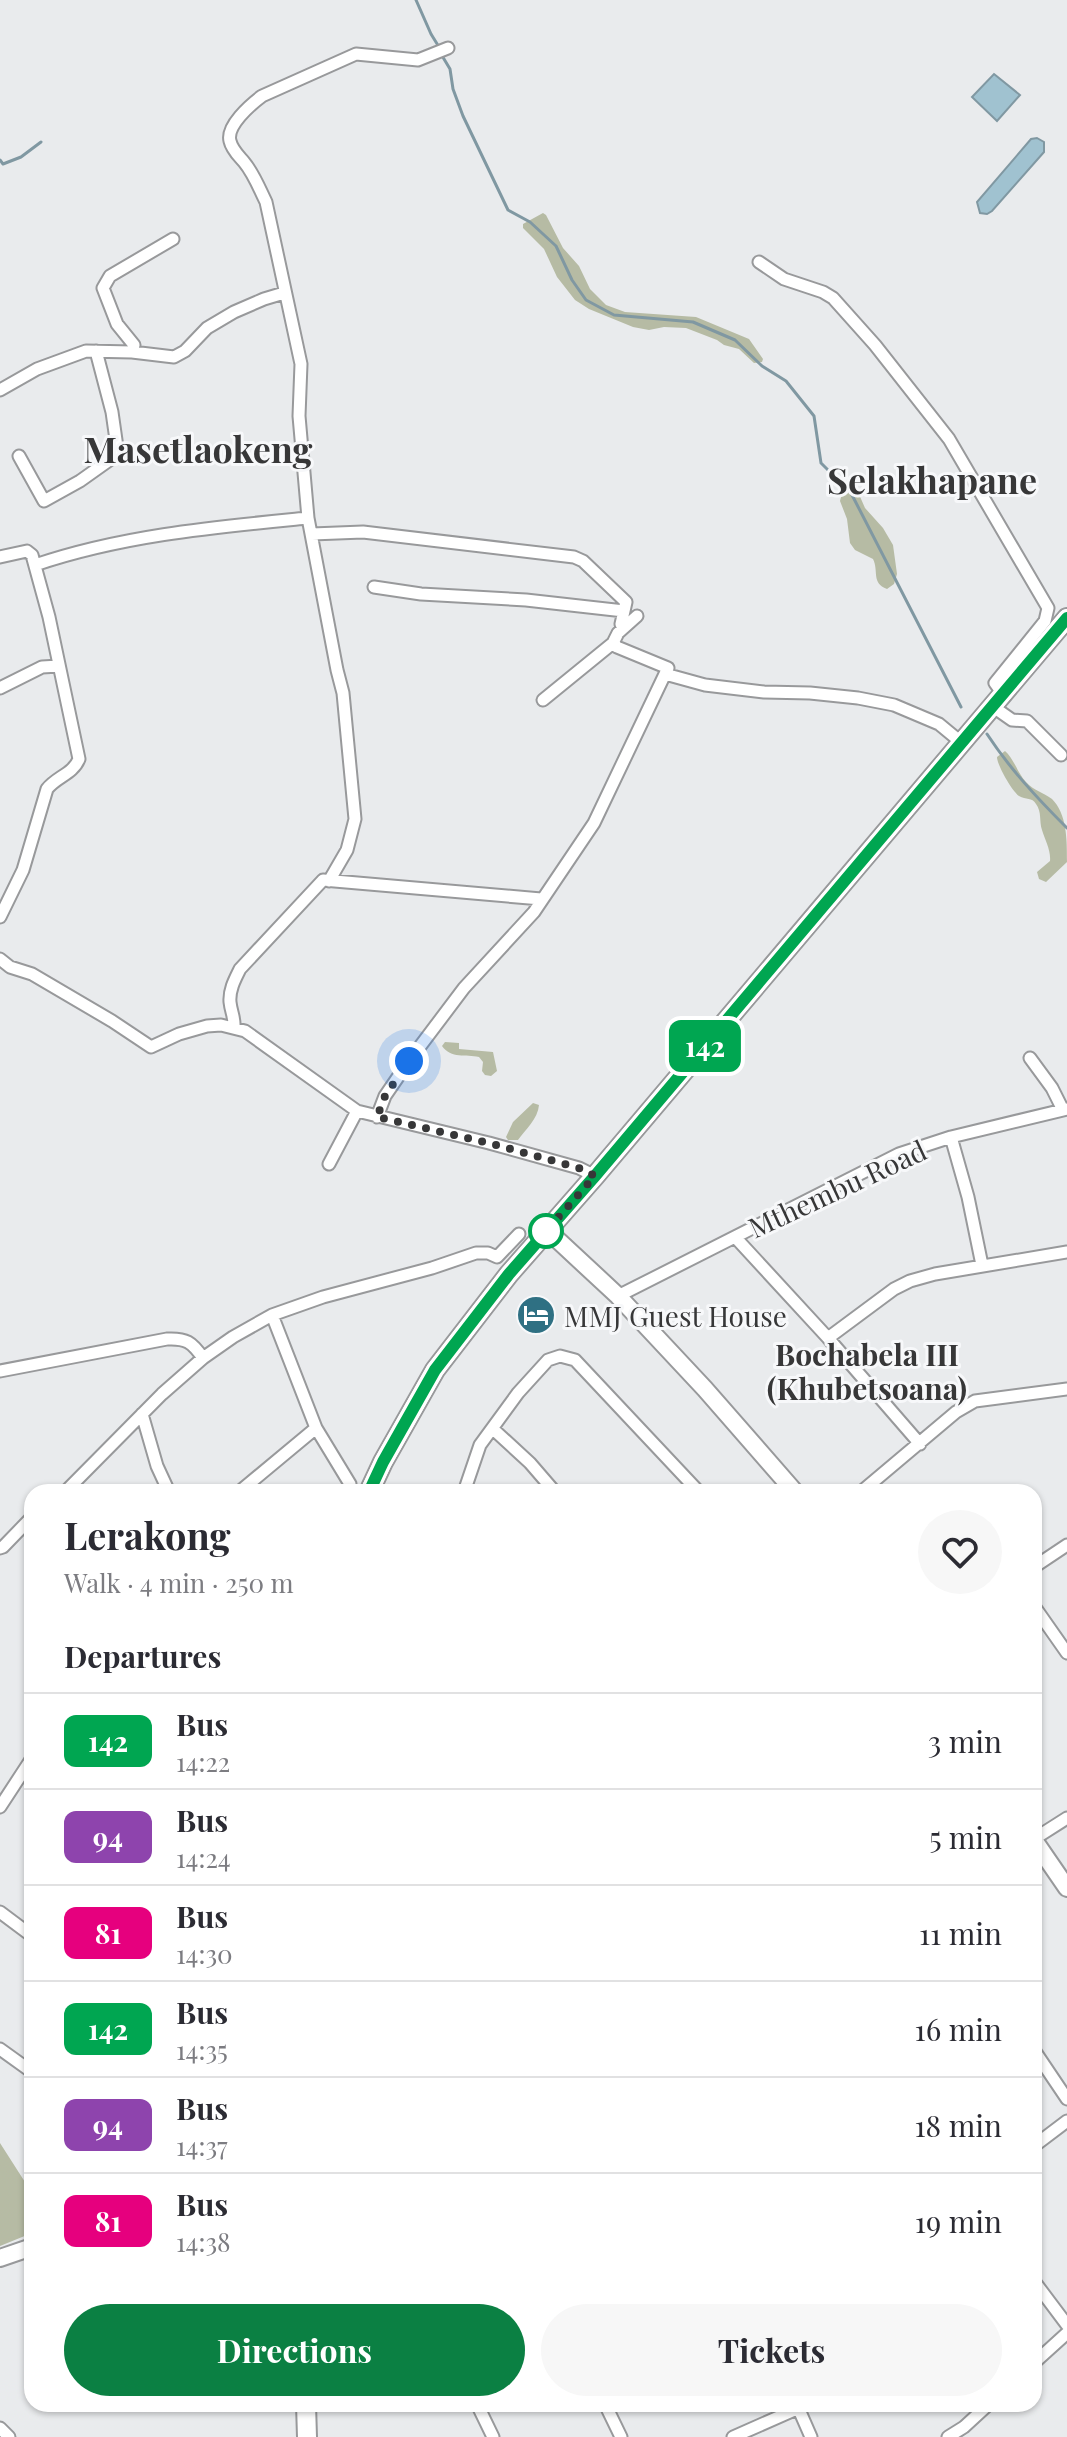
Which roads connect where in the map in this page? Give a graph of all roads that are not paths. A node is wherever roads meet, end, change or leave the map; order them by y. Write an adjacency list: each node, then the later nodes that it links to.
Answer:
1 (448, 48): 4 (street)
2 (173, 239): 6 (street)
3 (759, 262): 23 (street)
4 (284, 293): 6 (street); 9 (street)
5 (96, 351): 6 (street); 7 (street); 8 (street)
6 (132, 352)
7 (0, 390)
8 (19, 456)
9 (308, 518): 10 (street); 12 (street)
10 (312, 534): 14 (street); 26 (street)
11 (0, 557): 12 (street)
12 (35, 565): 19 (street)
13 (374, 587): 14 (street)
14 (624, 611): 17 (street)
15 (637, 616): 17 (street)
16 (1067, 618): 23 (main road)
17 (623, 628): 18 (street)
18 (613, 643): 20 (street); 22 (street)
19 (59, 666): 21 (street); 28 (street)
20 (665, 674): 24 (street); 27 (street)
21 (0, 688)
22 (543, 700)
23 (997, 700): 24 (main road); 25 (street)
24 (962, 743): 39 (main road)
25 (1061, 755)
26 (329, 881): 27 (street); 32 (street)
27 (541, 899): 36 (street)
28 (0, 917)
29 (0, 959): 30 (street)
30 (10, 967): 31 (street); 32 (street)
31 (0, 978)
32 (234, 1028): 35 (street)
33 (1030, 1058): 34 (street)
34 (1065, 1110): 37 (street, Mthembu Road)
35 (357, 1111): 36 (street); 38 (street)
36 (377, 1117): 39 (street)
37 (951, 1137): 42 (street, Mthembu Road); 46 (street)
38 (329, 1164)
39 (595, 1176): 40 (main road)
40 (547, 1230): 45 (main road); 47 (street)
41 (519, 1234): 43 (street)
42 (735, 1237): 47 (street, Mthembu Road); 49 (street)
43 (504, 1248): 45 (street); 48 (street)
44 (1067, 1252): 46 (street)
45 (520, 1261): 61 (main road)
46 (982, 1265): 49 (street)
47 (618, 1296): 65 (street)
48 (272, 1315): 50 (street); 54 (street)
49 (828, 1338): 56 (street)
50 (203, 1358): 51 (street); 53 (street)
51 (0, 1371)
52 (1067, 1389): 56 (street)
53 (142, 1414): 57 (street); 58 (street)
54 (316, 1428): 59 (street); 60 (street)
55 (493, 1429): 62 (street); 63 (street); 64 (street)
56 (920, 1444): 66 (street)
57 (73, 1484)
58 (165, 1484)
59 (249, 1484)
60 (350, 1484)
61 (373, 1484)
62 (467, 1484)
63 (548, 1484)
64 (691, 1484)
65 (788, 1484)
66 (871, 1484)
67 (24, 1525): 69 (street)
68 (1067, 1545): 70 (street)
69 (0, 1548)
70 (1042, 1562)
71 (1042, 1617): 72 (street)
72 (1067, 1653)
73 (24, 1770): 74 (street)
74 (0, 1807)
75 (1067, 1818): 76 (street)
76 (1042, 1834)
77 (1042, 1851): 78 (street)
78 (1067, 1888)
79 (2, 1919): 80 (street)
80 (24, 1931)
81 (0, 2049): 83 (street)
82 (1042, 2062): 84 (street)
83 (24, 2066)
84 (1067, 2099)
85 (1065, 2126): 86 (street)
86 (1042, 2141)
87 (24, 2250): 88 (street)
88 (0, 2258)
89 (1042, 2292): 90 (street)
90 (1067, 2325)
91 (1067, 2333): 92 (street)
92 (1042, 2356)
93 (306, 2412): 101 (main road)
94 (481, 2412): 102 (street)
95 (609, 2412): 103 (street)
96 (785, 2412): 104 (street)
97 (801, 2412): 105 (street)
98 (980, 2412): 106 (street)
99 (0, 2428): 100 (street)
100 (9, 2437)
101 (307, 2437)
102 (493, 2437)
103 (621, 2437)
104 (733, 2437)
105 (811, 2437)
106 (948, 2437)

